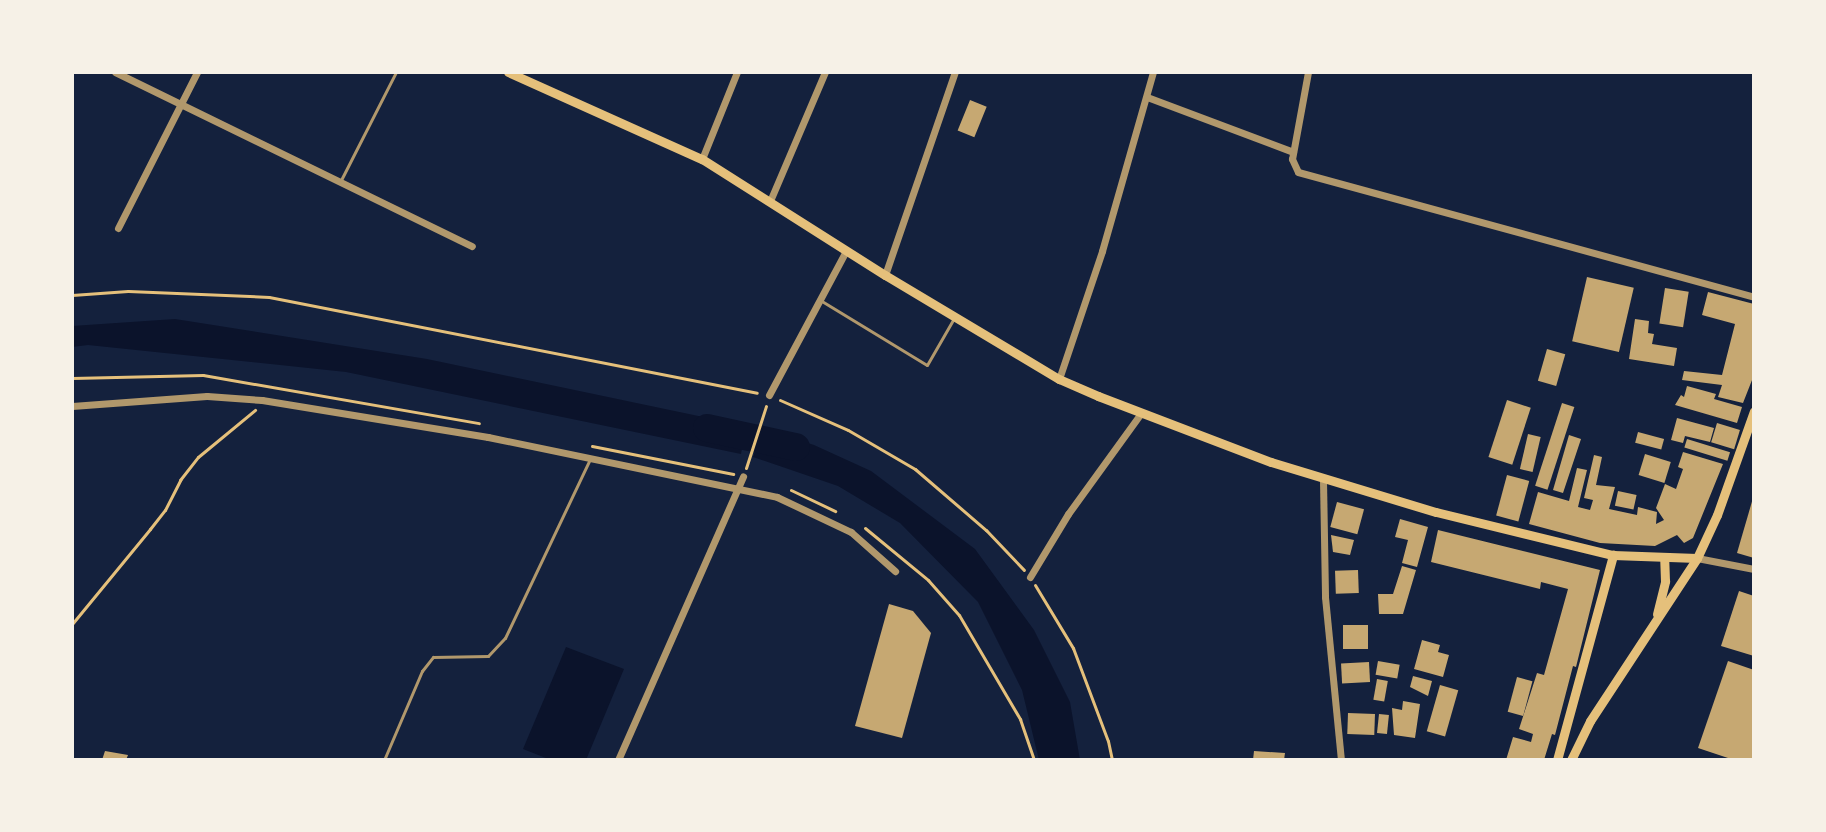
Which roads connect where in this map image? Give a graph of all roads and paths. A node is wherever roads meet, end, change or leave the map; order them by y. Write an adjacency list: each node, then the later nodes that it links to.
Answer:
1 (115, 72): 11 (street)
2 (197, 72): 11 (street)
3 (396, 72): 14 (lane)
4 (508, 72): 13 (main road)
5 (737, 72): 13 (street)
6 (825, 72): 15 (street)
7 (955, 72): 19 (street)
8 (1153, 72): 10 (street)
9 (1308, 72): 12 (street)
10 (1147, 97): 12 (street); 25 (street)
11 (181, 103): 14 (street); 16 (street)
12 (1293, 152): 21 (street)
13 (702, 159): 15 (main road)
14 (341, 180): 17 (street)
15 (770, 201): 18 (main road)
16 (118, 228)
17 (472, 246)
18 (846, 251): 19 (main road); 22 (street)
19 (885, 275): 23 (main road)
20 (72, 295): 26 (path)
21 (1754, 297)
22 (820, 300): 23 (lane); 26 (street)
23 (955, 316): 25 (main road)
24 (72, 378): 31 (path)
25 (1059, 379): 30 (main road)
26 (769, 395): 34 (path); 46 (path)
27 (262, 400): 28 (street); 33 (street); 48 (path)
28 (72, 406)
29 (1754, 411): 43 (main road)
30 (1141, 413): 36 (main road); 46 (street)
31 (481, 423)
32 (590, 445): 35 (path)
33 (590, 458): 37 (street); 49 (lane)
34 (746, 467)
35 (743, 476): 37 (street)
36 (1323, 480): 41 (main road); 53 (street)
37 (737, 489): 45 (street); 50 (street)
38 (786, 489): 39 (path)
39 (843, 515)
40 (857, 522): 51 (path)
41 (1613, 555): 42 (main road); 54 (main road)
42 (1664, 558): 43 (main road); 47 (main road)
43 (1697, 558): 44 (street); 47 (main road)
44 (1754, 569)
45 (895, 571)
46 (1030, 577): 52 (path)
47 (1655, 622): 55 (main road)
48 (72, 624)
49 (384, 760)
50 (618, 760)
51 (1034, 760)
52 (1112, 760)
53 (1341, 760)
54 (1557, 760)
55 (1571, 760)

